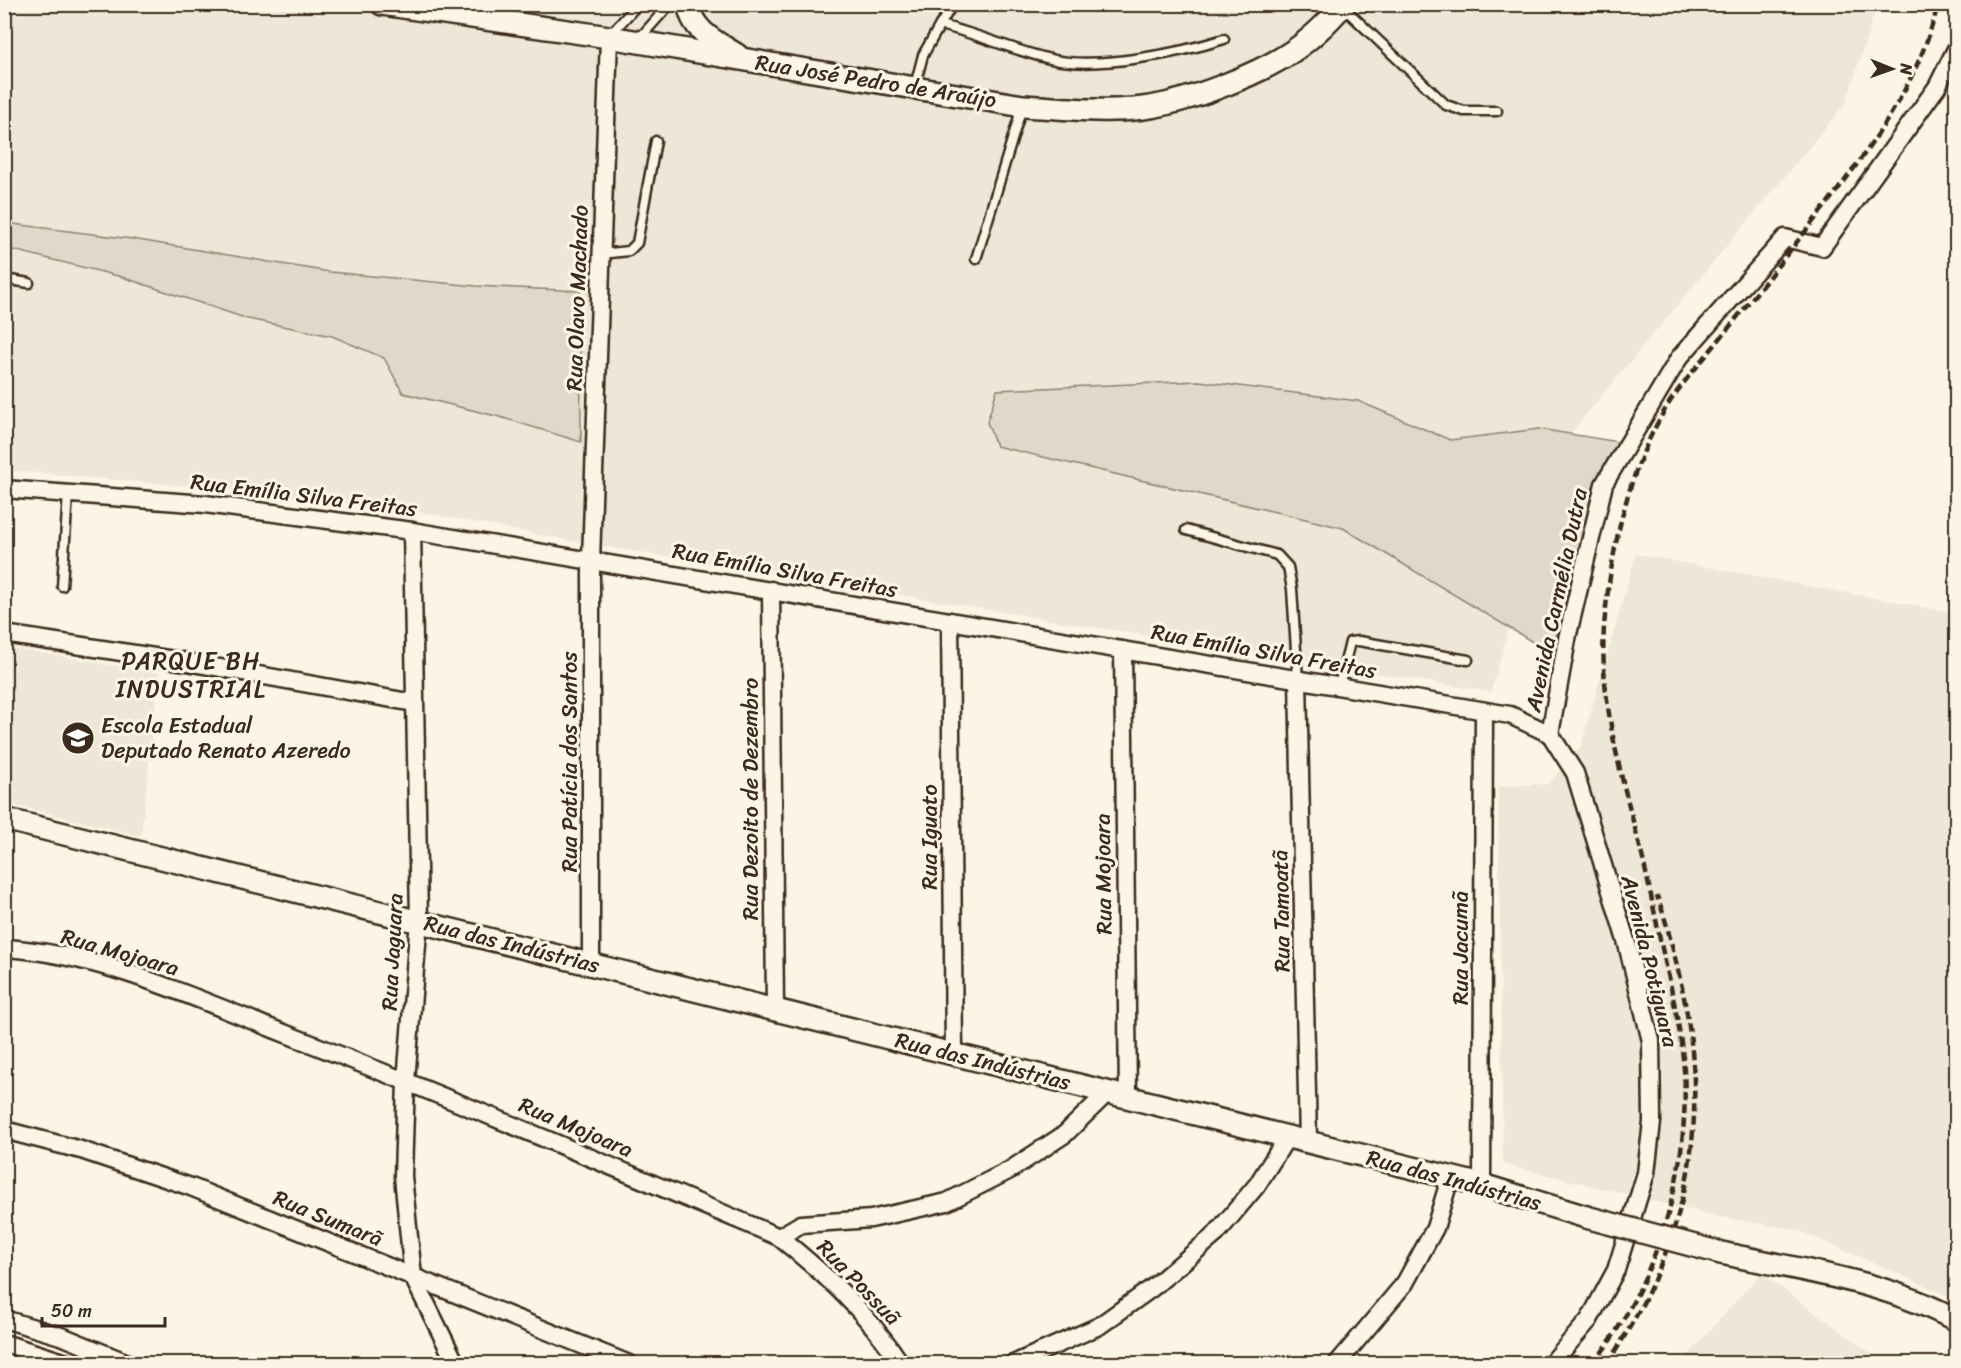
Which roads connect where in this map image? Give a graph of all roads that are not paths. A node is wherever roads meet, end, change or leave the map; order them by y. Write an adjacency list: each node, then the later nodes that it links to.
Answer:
1 (382, 4): 8 (street, Rua José Pedro de Araújo)
2 (638, 4): 8 (lane)
3 (670, 4): 10 (lane)
4 (689, 4): 12 (street)
5 (952, 4): 7 (lane)
6 (1344, 5): 14 (street, Rua José Pedro de Araújo); 15 (lane)
7 (940, 25): 9 (lane); 13 (lane)
8 (609, 37): 10 (street, Rua José Pedro de Araújo); 17 (street, Rua Olavo Machado)
9 (1224, 39)
10 (636, 42): 12 (street, Rua José Pedro de Araújo)
11 (1956, 49): 36 (street, Avenida Carmélia Dutra)
12 (745, 60): 13 (street, Rua José Pedro de Araújo)
13 (915, 87): 14 (street, Rua José Pedro de Araújo)
14 (1023, 106): 18 (lane)
15 (1497, 111)
16 (656, 141): 17 (lane)
17 (601, 254): 25 (street, Rua Olavo Machado)
18 (976, 259)
19 (4, 279): 20 (lane)
20 (29, 283)
21 (4, 489): 22 (street, Rua Emília Silva Freitas)
22 (68, 494): 24 (street, Rua Emília Silva Freitas); 26 (lane)
23 (1185, 530): 32 (lane)
24 (412, 531): 25 (street, Rua Emília Silva Freitas); 34 (street, Rua Jaguara)
25 (591, 560): 27 (street, Rua Emília Silva Freitas); 40 (street, Rua Patícia dos Santos)
26 (62, 586)
27 (771, 590): 28 (street, Rua Emília Silva Freitas); 41 (street, Rua Dezoito de Dezembro)
28 (950, 621): 30 (street, Rua Emília Silva Freitas); 42 (street, Rua Iguato)
29 (4, 634): 34 (street)
30 (1123, 650): 32 (street, Rua Emília Silva Freitas); 44 (street, Rua Mojoara)
31 (1468, 660): 33 (lane)
32 (1299, 680): 33 (street, Rua Emília Silva Freitas); 46 (street, Rua Tamoatã)
33 (1339, 686): 35 (street, Rua Emília Silva Freitas)
34 (414, 703): 38 (street, Rua Jaguara)
35 (1484, 711): 36 (street, Rua Emília Silva Freitas); 48 (street, Rua Jacumã)
36 (1551, 734): 61 (street, Avenida Potiguara)
37 (4, 819): 38 (street, Rua das Indústrias)
38 (419, 920): 40 (street, Rua das Indústrias); 43 (street, Rua Jaguara)
39 (4, 948): 43 (street, Rua Mojoara)
40 (591, 963): 41 (street, Rua das Indústrias)
41 (775, 1008): 42 (street, Rua das Indústrias)
42 (954, 1054): 44 (street, Rua das Indústrias)
43 (406, 1081): 49 (street, Rua Mojoara); 50 (street, Rua Jaguara)
44 (1118, 1095): 46 (street, Rua das Indústrias); 49 (street)
45 (4, 1130): 50 (street, Rua Sumarã)
46 (1298, 1139): 47 (street, Rua das Indústrias); 59 (street)
47 (1449, 1178): 48 (street, Rua das Indústrias); 60 (street)
48 (1482, 1185): 52 (street, Rua das Indústrias, bridge)
49 (779, 1237): 58 (street, Rua Possuã)
50 (412, 1277): 56 (street, Rua Jaguara); 57 (street, Rua Sumarã)
51 (4, 1319): 55 (street)
52 (1956, 1320)
53 (4, 1343): 54 (street)
54 (70, 1364)
55 (130, 1364)
56 (456, 1364)
57 (629, 1364)
58 (901, 1364)
59 (1013, 1364)
60 (1337, 1364)
61 (1551, 1364)

